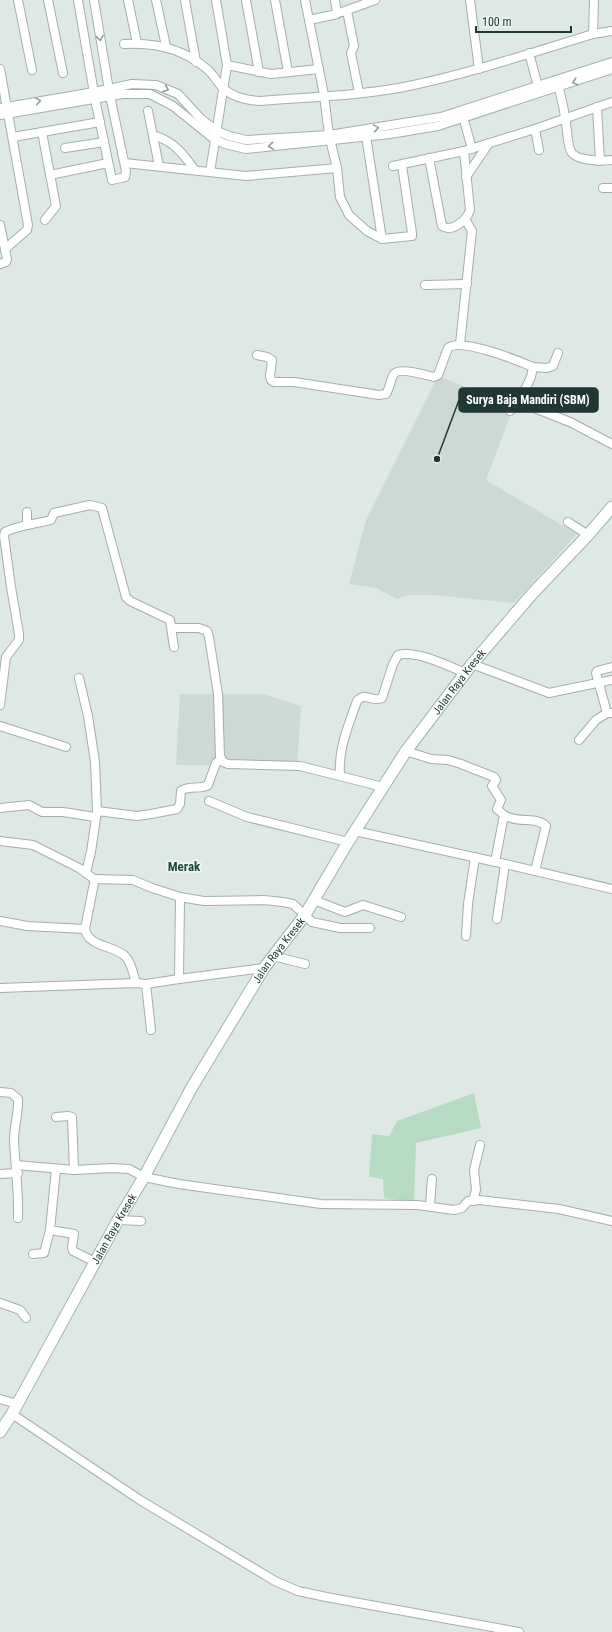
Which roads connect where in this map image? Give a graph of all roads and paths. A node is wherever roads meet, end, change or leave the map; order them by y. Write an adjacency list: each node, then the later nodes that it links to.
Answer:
1 (18, 0): 31 (street)
2 (48, 0): 35 (street)
3 (78, 0): 42 (street)
4 (94, 0): 39 (street, one-way to 39)
5 (128, 0): 21 (street)
6 (156, 0): 23 (street)
7 (185, 0): 25 (street)
8 (216, 0): 27 (street)
9 (246, 0): 33 (street)
10 (275, 0): 34 (street)
11 (306, 0): 18 (street)
12 (335, 0): 17 (street)
13 (375, 0): 16 (street)
14 (470, 0): 29 (street)
15 (594, 0): 20 (street)
16 (347, 11): 17 (street); 40 (street)
17 (337, 14): 18 (street)
18 (309, 20): 28 (street)
19 (612, 31): 20 (street)
20 (593, 34): 24 (street)
21 (137, 43): 22 (street); 23 (street)
22 (124, 44)
23 (166, 46): 25 (street)
24 (529, 53): 29 (street); 38 (street)
25 (196, 62): 37 (street)
26 (612, 62): 36 (street)
27 (227, 65): 33 (street); 37 (street)
28 (319, 69): 34 (street); 41 (street)
29 (479, 69): 40 (street)
30 (612, 69): 36 (street, one-way to 36)
31 (32, 70)
32 (0, 71): 45 (street)
33 (259, 72): 34 (street)
34 (288, 72)
35 (63, 73)
36 (558, 83): 38 (street); 48 (street)
37 (223, 89): 41 (street); 52 (street)
38 (538, 90): 47 (street)
39 (109, 93): 42 (street); 52 (street, one-way to 52); 58 (street); 68 (street)
40 (359, 93): 41 (street)
41 (324, 95): 57 (street)
42 (94, 96): 45 (street); 49 (street)
43 (612, 102): 44 (street)
44 (597, 107): 48 (street); 66 (street)
45 (4, 111): 56 (street)
46 (148, 111): 54 (street)
47 (462, 114): 50 (street); 62 (street)
48 (566, 117): 51 (street); 66 (street)
49 (100, 122): 53 (street); 59 (street)
50 (435, 122): 55 (street); 57 (street, one-way to 50)
51 (535, 129): 60 (street); 63 (street)
52 (217, 130): 57 (street); 58 (street)
53 (42, 132): 56 (street); 75 (street)
54 (153, 135): 70 (street); 73 (street)
55 (366, 136): 57 (street); 82 (street)
56 (13, 137): 83 (street)
57 (330, 138): 58 (street, one-way to 58); 72 (street)
58 (214, 139): 74 (street)
59 (104, 142): 61 (street); 67 (street)
60 (489, 143): 62 (street); 76 (street)
61 (65, 148)
62 (468, 150): 64 (street); 76 (street)
63 (539, 150)
64 (429, 158): 69 (street); 79 (street)
65 (612, 160): 66 (street)
66 (600, 161)
67 (108, 163): 68 (street); 75 (street)
68 (125, 164): 70 (street)
69 (402, 165): 71 (street); 82 (street)
70 (159, 166): 73 (street)
71 (393, 166)
72 (336, 168): 74 (street); 82 (street)
73 (195, 170): 74 (street)
74 (210, 172)
75 (50, 175): 80 (street)
76 (466, 176): 79 (street)
77 (603, 188): 78 (street)
78 (612, 188)
79 (465, 219): 85 (street)
80 (45, 220)
81 (0, 225): 83 (street)
82 (382, 239)
83 (5, 249): 84 (street)
84 (0, 264)
85 (467, 284): 86 (street); 87 (street)
86 (425, 285)
87 (460, 344): 89 (street); 90 (street)
88 (558, 353): 90 (street)
89 (257, 355)
90 (533, 367): 91 (street)
91 (519, 402): 92 (street); 93 (street)
92 (510, 412)
93 (612, 444)
94 (612, 507): 96 (main road, Jalan Raya Kresek)
95 (27, 512): 98 (street)
96 (608, 517): 99 (main road, Jalan Raya Kresek)
97 (568, 522): 99 (street)
98 (27, 524): 100 (street); 108 (street)
99 (588, 535): 102 (main road, Jalan Raya Kresek)
100 (172, 628): 101 (street); 114 (street)
101 (174, 647)
102 (472, 664): 104 (main road, Jalan Raya Kresek); 107 (street)
103 (612, 667): 107 (street)
104 (466, 673): 113 (main road, Jalan Raya Kresek); 115 (street)
105 (79, 678): 119 (street)
106 (612, 680): 107 (street)
107 (598, 682): 109 (street)
108 (0, 705)
109 (610, 713): 111 (street)
110 (0, 726): 112 (street)
111 (578, 740)
112 (66, 747)
113 (406, 751): 116 (main road, Jalan Raya Kresek); 120 (street)
114 (221, 759): 115 (street); 119 (street)
115 (340, 776): 116 (street)
116 (383, 787): 121 (main road, Jalan Raya Kresek)
117 (209, 802): 123 (street)
118 (0, 808): 119 (street)
119 (96, 814): 128 (street)
120 (504, 815): 125 (street); 127 (street)
121 (355, 831): 123 (main road, Jalan Raya Kresek); 124 (street)
122 (0, 841): 128 (street)
123 (348, 842): 132 (main road, Jalan Raya Kresek)
124 (475, 858): 125 (street); 139 (street)
125 (495, 862): 126 (street)
126 (505, 864): 127 (street); 135 (street)
127 (535, 871): 130 (street)
128 (86, 872): 129 (street)
129 (94, 879): 131 (street); 138 (street)
130 (612, 889)
131 (180, 897): 133 (street); 143 (street)
132 (314, 900): 133 (main road, Jalan Raya Kresek); 134 (street)
133 (305, 916): 137 (street); 140 (main road, Jalan Raya Kresek)
134 (401, 917)
135 (497, 919)
136 (0, 921): 138 (street)
137 (370, 928)
138 (85, 929): 144 (street)
139 (466, 936)
140 (273, 956): 141 (street); 142 (main road, Jalan Raya Kresek)
141 (305, 964)
142 (264, 968): 143 (street); 155 (main road, Jalan Raya Kresek)
143 (179, 979): 145 (street)
144 (136, 983): 145 (street); 146 (street)
145 (146, 984): 147 (street)
146 (0, 988)
147 (151, 1030)
148 (0, 1092): 151 (street)
149 (56, 1117): 153 (street)
150 (480, 1145): 157 (street)
151 (17, 1169): 152 (street); 154 (street); 159 (street)
152 (56, 1169): 153 (street); 163 (street)
153 (74, 1170): 155 (street)
154 (0, 1174)
155 (144, 1177): 158 (street); 160 (main road, Jalan Raya Kresek)
156 (432, 1179): 158 (street)
157 (473, 1200): 158 (street); 161 (street)
158 (430, 1206)
159 (18, 1218)
160 (118, 1220): 162 (street); 165 (main road, Jalan Raya Kresek)
161 (612, 1220)
162 (141, 1222)
163 (50, 1230): 164 (street); 165 (street)
164 (33, 1254)
165 (95, 1262): 169 (main road, Jalan Raya Kresek)
166 (0, 1303): 167 (street)
167 (26, 1318)
168 (0, 1400): 169 (street)
169 (15, 1409): 170 (main road, Jalan Raya Kresek); 171 (street)
170 (0, 1432)
171 (519, 1632)

